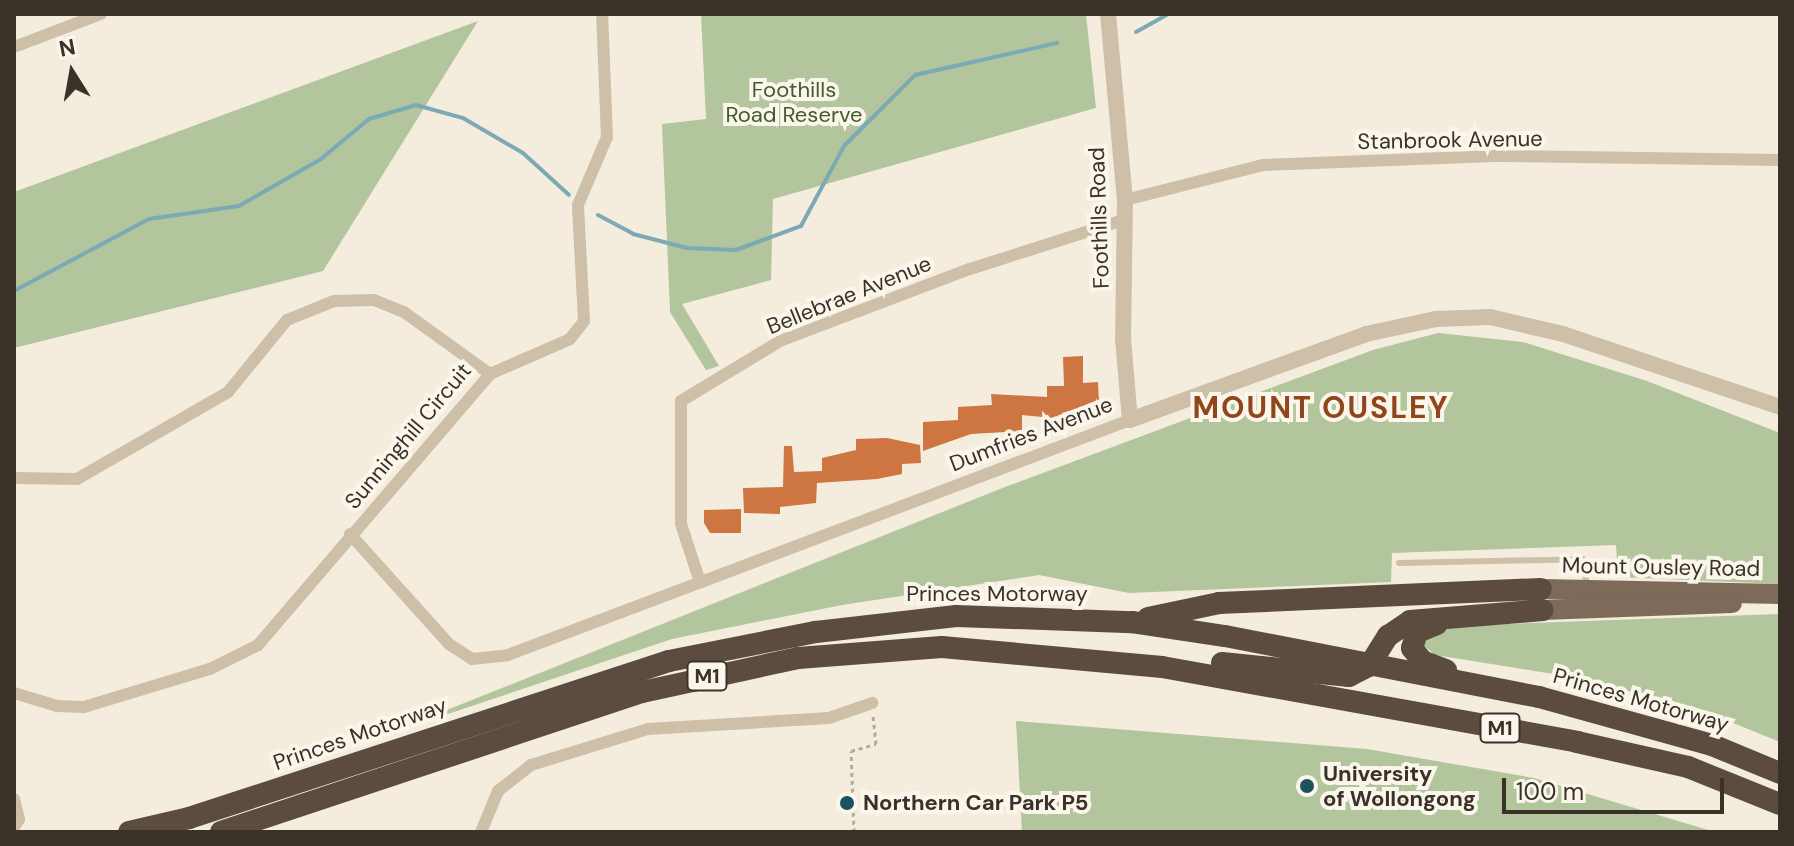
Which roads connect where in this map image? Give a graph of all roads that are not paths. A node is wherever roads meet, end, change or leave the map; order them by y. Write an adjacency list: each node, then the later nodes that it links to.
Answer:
1 (101, 14): 4 (street)
2 (602, 14): 8 (street)
3 (1108, 14): 6 (street, Foothills Road)
4 (14, 47)
5 (1780, 160): 6 (street, Stanbrook Avenue)
6 (1125, 200): 7 (street, Foothills Road)
7 (1124, 220): 10 (street, Foothills Road); 14 (street, Bellebrae Avenue)
8 (490, 374): 11 (street, Sunninghill Circuit); 12 (street, Sunninghill Circuit)
9 (1780, 407): 10 (street, Dumfries Avenue)
10 (1130, 420): 14 (street, Dumfries Avenue)
11 (14, 478)
12 (350, 534): 14 (street, Dumfries Avenue); 22 (street, Sunninghill Circuit)
13 (1399, 563): 15 (lane)
14 (700, 582)
15 (1587, 587): 16 (main road, Mount Ousley Road); 17 (main road, Mount Ousley Road); 18 (lane)
16 (1780, 596): 18 (main road, Mount Ousley Road)
17 (1542, 600): 18 (main road, Mount Ousley Road); 19 (highway); 21 (highway); 24 (highway)
18 (1588, 609)
19 (1132, 622): 21 (highway, Princes Motorway / M1); 28 (highway, Princes Motorway / M1)
20 (867, 650): 21 (highway); 26 (highway, M1); 29 (highway, M1)
21 (1369, 666): 24 (highway, Princes Motorway / M1)
22 (14, 693)
23 (872, 703): 30 (street)
24 (1777, 772)
25 (14, 799): 27 (street)
26 (1780, 804)
27 (16, 827)
28 (129, 832)
29 (221, 832)
30 (481, 832)

